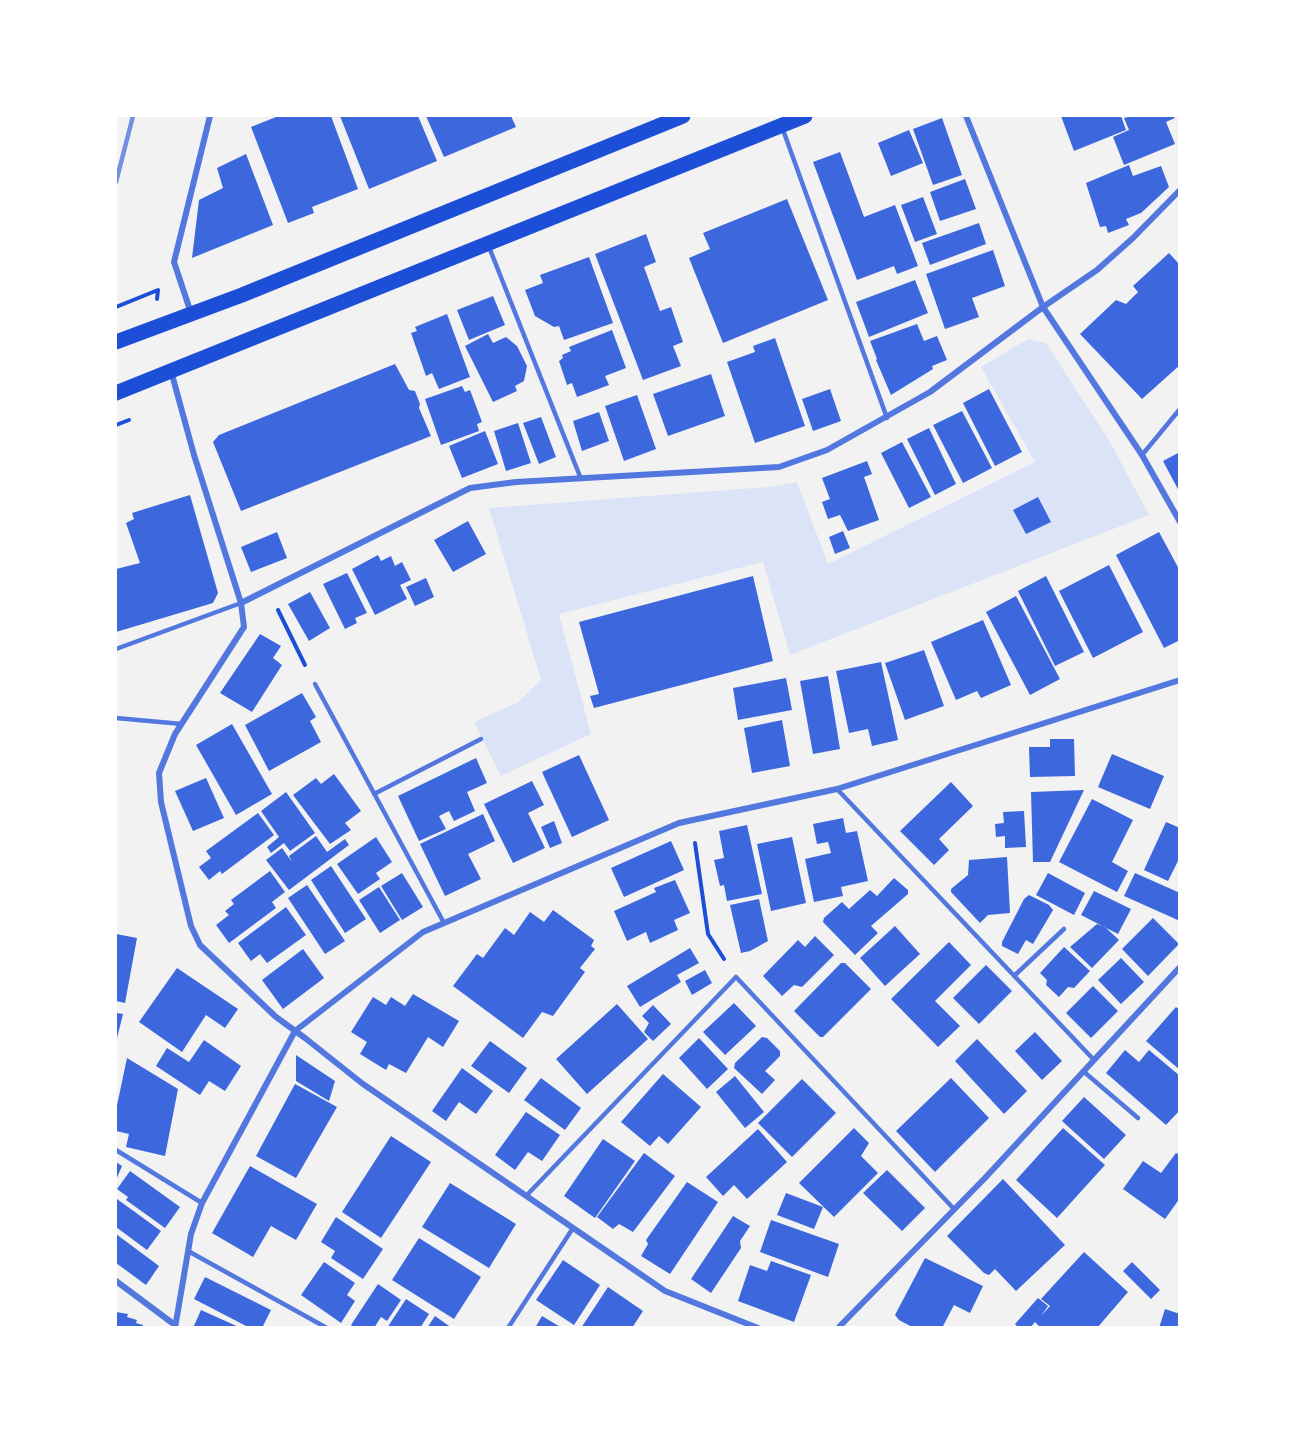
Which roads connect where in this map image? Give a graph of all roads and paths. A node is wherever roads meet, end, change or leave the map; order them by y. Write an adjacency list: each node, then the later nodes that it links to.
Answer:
1 (210, 116): 11 (street)
2 (683, 116): 11 (main road)
3 (805, 116): 5 (main road)
4 (966, 116): 10 (street)
5 (781, 125): 7 (main road); 16 (lane)
6 (1179, 190): 10 (street)
7 (488, 243): 13 (main road); 18 (lane)
8 (158, 290): 9 (path)
9 (116, 307)
10 (1043, 307): 16 (street); 17 (street)
11 (192, 314): 12 (main road)
12 (116, 342)
13 (171, 371): 14 (main road); 21 (street)
14 (116, 393)
15 (1179, 408): 17 (lane)
16 (887, 418): 18 (street)
17 (1142, 455): 19 (street)
18 (581, 479): 20 (street)
19 (1179, 522)
20 (268, 590): 21 (street); 24 (path)
21 (241, 603): 22 (lane); 26 (street)
22 (116, 649)
23 (1179, 680): 28 (street)
24 (315, 684): 29 (lane)
25 (116, 718): 26 (lane)
26 (182, 724): 36 (street)
27 (481, 739): 29 (lane)
28 (837, 789): 30 (street); 34 (lane)
29 (374, 794): 31 (lane)
30 (692, 820): 31 (street); 35 (path)
31 (444, 923): 36 (street)
32 (1064, 929): 34 (lane)
33 (1179, 967): 37 (street)
34 (1014, 976): 37 (lane)
35 (736, 977): 41 (lane); 43 (lane)
36 (295, 1031): 41 (street); 42 (street)
37 (1094, 1060): 38 (street)
38 (1083, 1071): 39 (lane); 43 (street)
39 (1138, 1118)
40 (116, 1150): 42 (lane)
41 (526, 1196): 44 (street)
42 (201, 1203): 45 (street)
43 (954, 1209): 51 (street)
44 (573, 1228): 49 (lane); 50 (street)
45 (188, 1251): 47 (street); 48 (lane)
46 (116, 1281): 47 (street)
47 (175, 1326)
48 (327, 1328)
49 (508, 1328)
50 (758, 1328)
51 (838, 1328)

